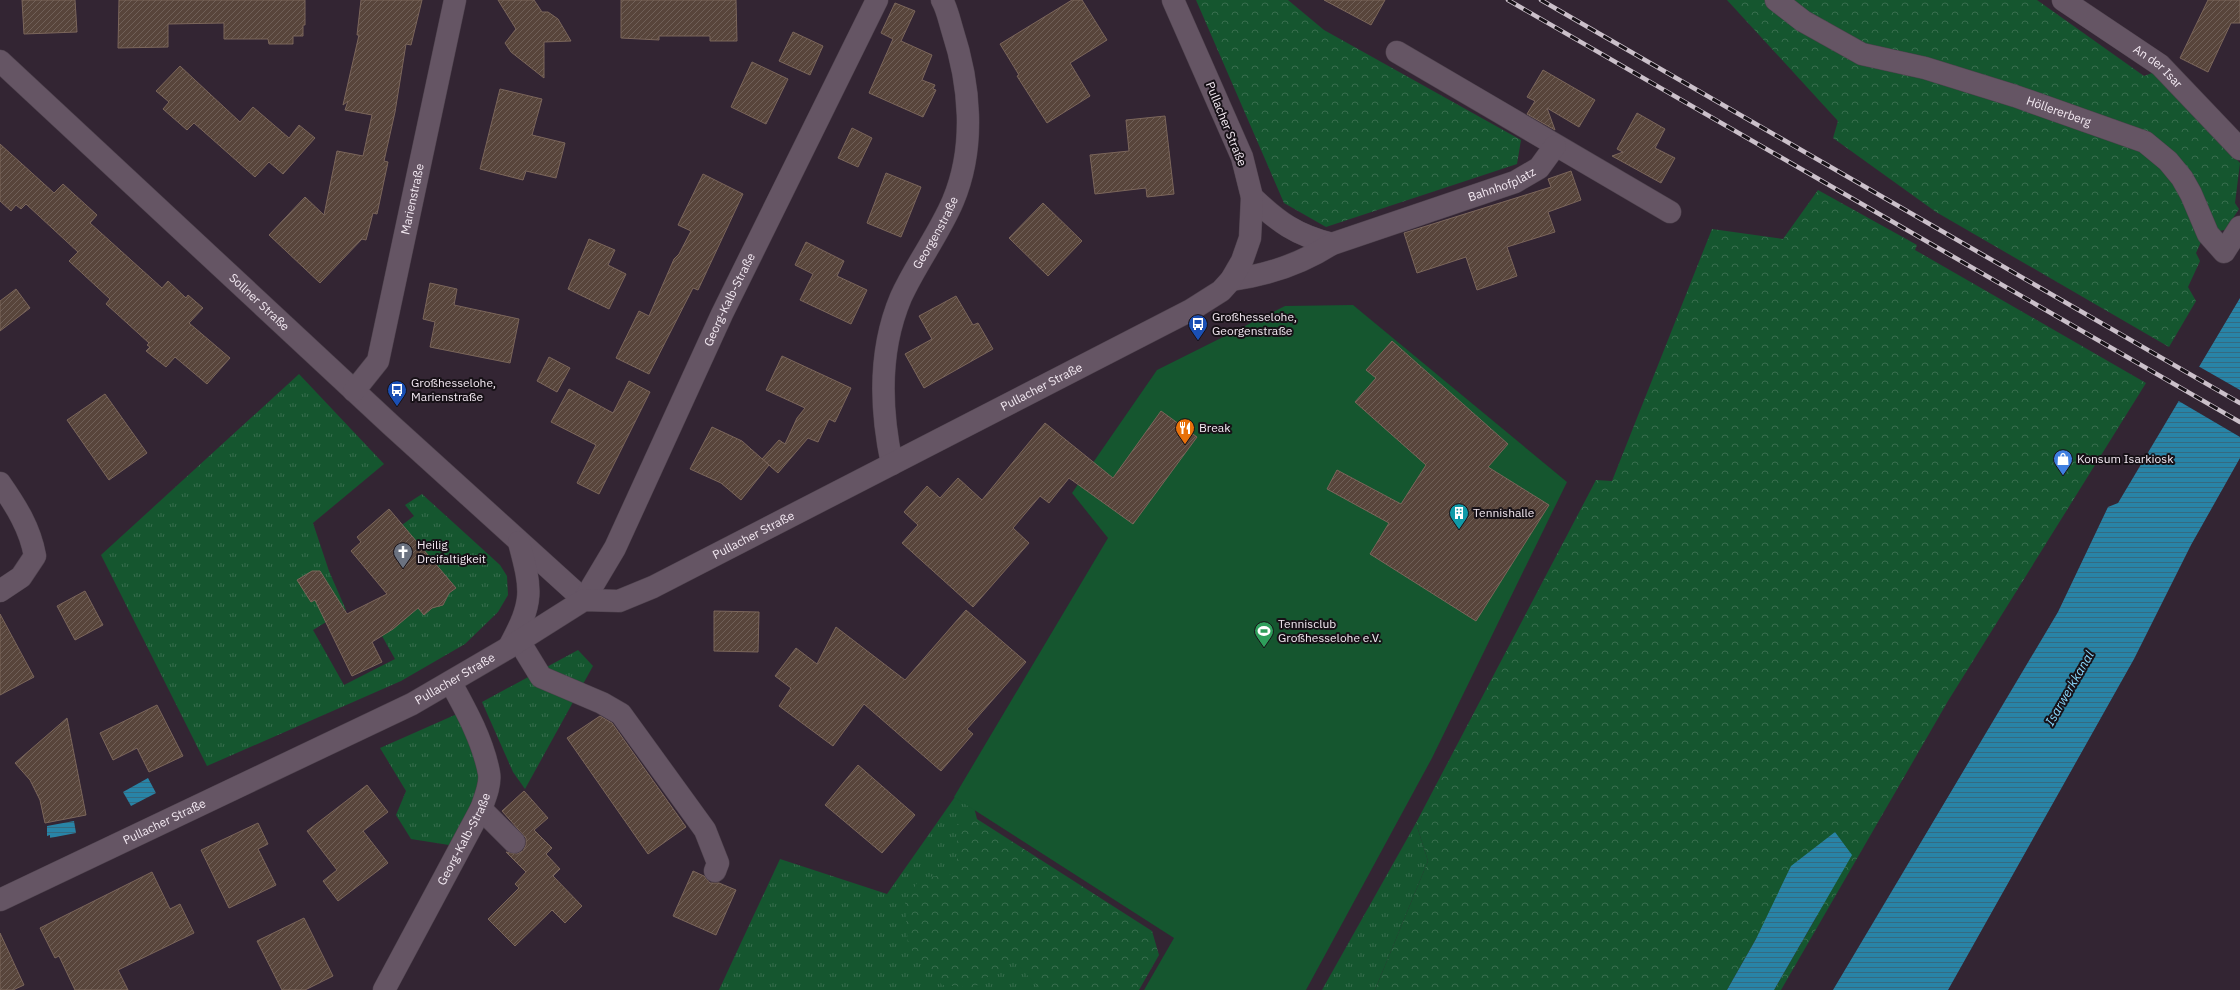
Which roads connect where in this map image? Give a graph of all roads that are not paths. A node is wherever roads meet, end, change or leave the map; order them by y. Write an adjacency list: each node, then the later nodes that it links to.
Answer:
1 (455, 0): 16 (street, Marienstraße)
2 (877, 0): 21 (street, Georg-Kalb-Straße)
3 (942, 0): 17 (street, Georgenstraße)
4 (1173, 0): 11 (street, Pullacher Straße)
5 (1776, 0): 13 (street, Höllererberg)
6 (2063, 0): 10 (street, An der Isar)
7 (1397, 52): 9 (street)
8 (0, 61): 16 (street, Sollner Straße)
9 (1555, 146): 12 (street); 14 (street, Bahnhofplatz)
10 (2240, 148)
11 (1252, 197): 14 (street); 15 (street, Pullacher Straße)
12 (1670, 212)
13 (2240, 227)
14 (1332, 244): 15 (street, Bahnhofplatz)
15 (1232, 280): 17 (street, Pullacher Straße)
16 (354, 390): 19 (street, Sollner Straße)
17 (892, 464): 21 (street, Pullacher Straße)
18 (0, 483): 20 (street)
19 (519, 542): 21 (street, Sollner Straße); 22 (street)
20 (0, 591)
21 (584, 600): 22 (street, Pullacher Straße)
22 (513, 645): 23 (street, Pullacher Straße); 26 (street)
23 (450, 683): 24 (street, Georg-Kalb-Straße); 27 (street, Pullacher Straße)
24 (482, 809): 25 (street); 28 (street, Georg-Kalb-Straße)
25 (514, 842)
26 (715, 871)
27 (0, 900)
28 (384, 990)

